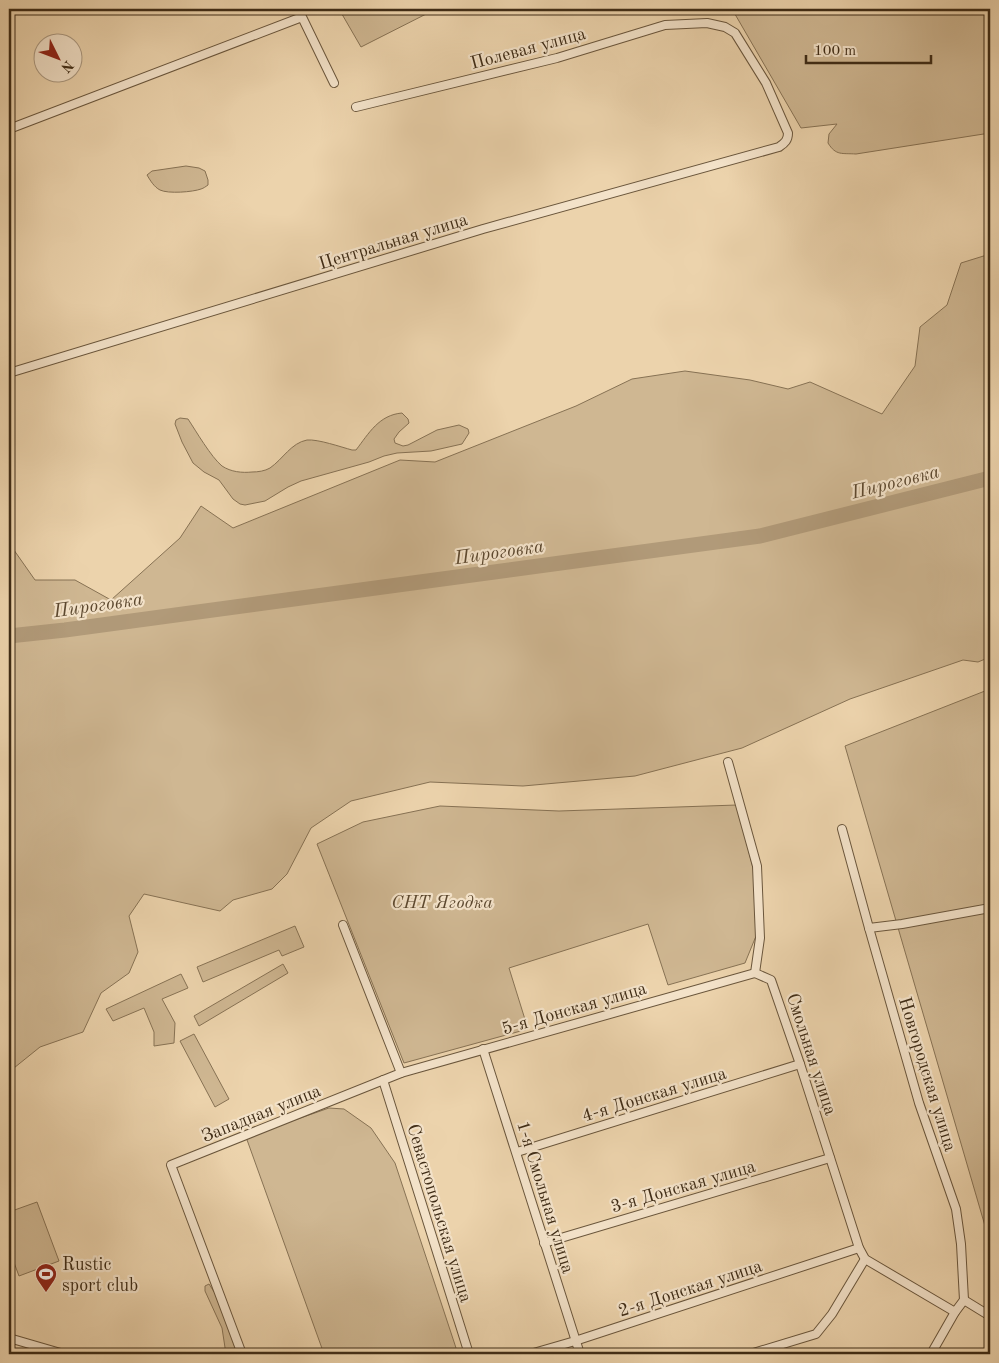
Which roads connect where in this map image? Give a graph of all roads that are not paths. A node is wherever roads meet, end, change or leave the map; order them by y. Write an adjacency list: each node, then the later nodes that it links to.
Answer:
1 (334, 83): 3 (street)
2 (356, 107): 4 (street, Полевая улица)
3 (9, 129)
4 (786, 141): 5 (street, Центральная улица)
5 (9, 373)
6 (728, 762): 11 (street)
7 (842, 829): 10 (street, Новгородская улица)
8 (990, 908): 10 (street)
9 (342, 924): 14 (street)
10 (869, 928): 21 (street, Новгородская улица)
11 (755, 973): 12 (street, 5-я Донская улица); 13 (street, Смольная улица)
12 (483, 1049): 14 (street, 5-я Донская улица); 16 (street, 1-я Смольная улица)
13 (800, 1064): 16 (street, 4-я Донская улица); 17 (street, Смольная улица)
14 (401, 1073): 15 (street, Западная улица)
15 (383, 1080): 27 (street, Западная улица); 28 (street, Севастопольская улица)
16 (517, 1152): 18 (street, 1-я Смольная улица)
17 (830, 1158): 18 (street, 3-я Донская улица); 19 (street, Смольная улица)
18 (544, 1243): 25 (street, 1-я Смольная улица)
19 (859, 1248): 20 (street, Смольная улица); 25 (street, 2-я Донская улица)
20 (865, 1260): 22 (street); 31 (street)
21 (964, 1300): 22 (street); 23 (street)
22 (955, 1312): 32 (street)
23 (990, 1316)
24 (9, 1338): 26 (street)
25 (575, 1341): 29 (street, 2-я Донская улица); 30 (street, 1-я Смольная улица)
26 (64, 1354)
27 (242, 1354)
28 (469, 1354)
29 (530, 1354)
30 (580, 1354)
31 (750, 1354)
32 (931, 1354)

